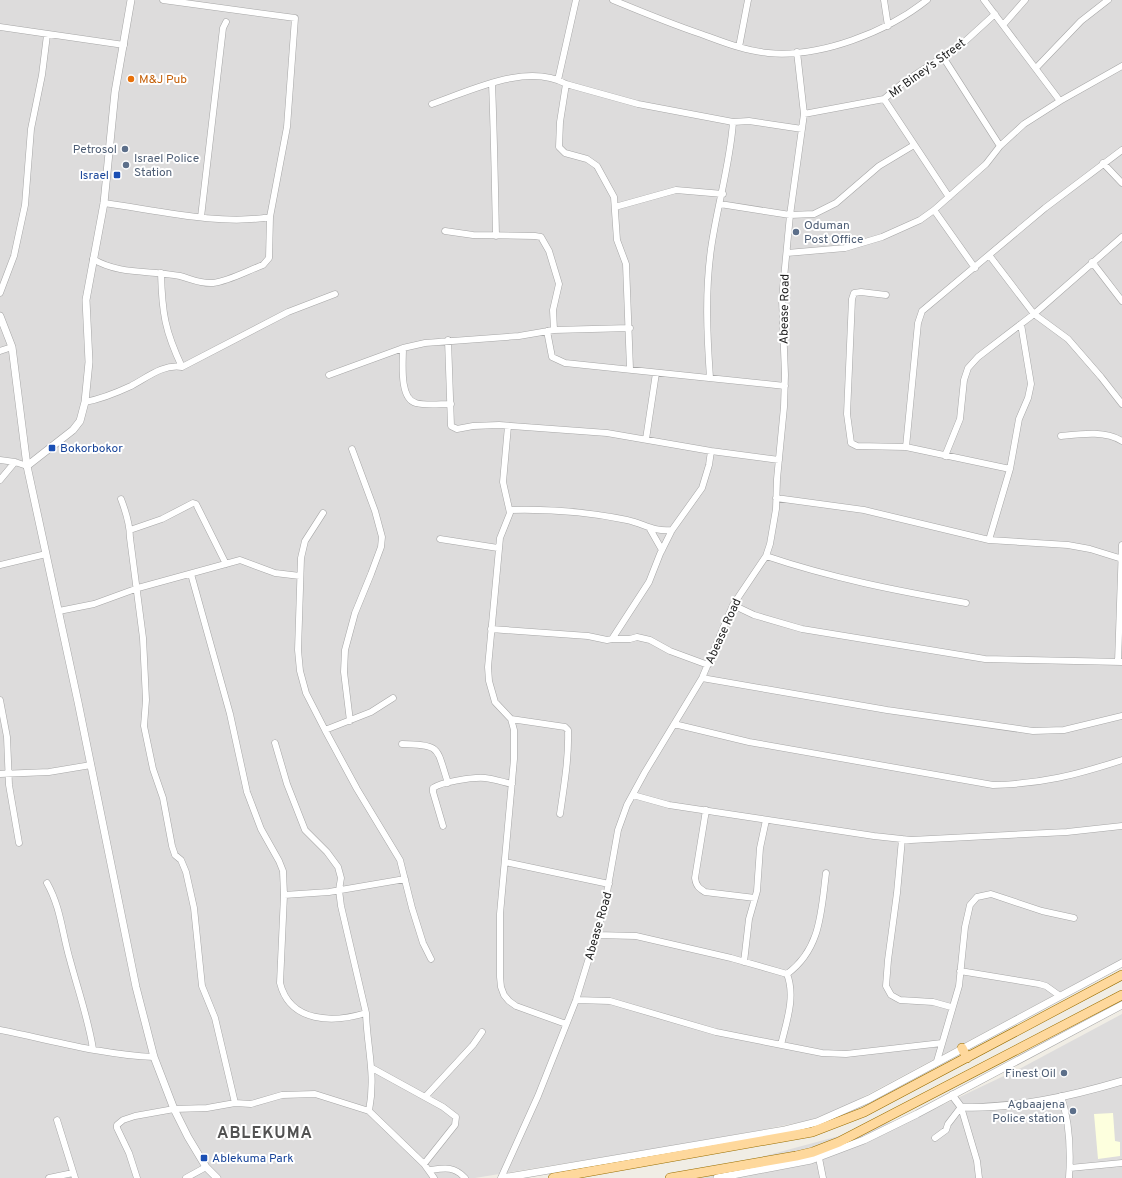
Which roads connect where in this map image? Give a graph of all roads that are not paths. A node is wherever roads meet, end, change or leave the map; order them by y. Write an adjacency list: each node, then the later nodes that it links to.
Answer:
1 (131, 0): 17 (street)
2 (163, 0): 45 (street)
3 (576, 0): 23 (street)
4 (613, 0): 18 (street)
5 (748, 0): 18 (street)
6 (884, 0): 14 (street)
7 (927, 0): 14 (street)
8 (984, 0): 11 (street)
9 (1025, 0): 13 (street)
10 (1108, 0): 22 (street)
11 (994, 14): 13 (street); 20 (street, Mr Biney’s Street)
12 (226, 22): 44 (street)
13 (1003, 25): 22 (street)
14 (888, 26): 19 (street)
15 (0, 27): 16 (street)
16 (47, 35): 17 (street); 55 (street)
17 (124, 45): 39 (street)
18 (739, 47): 19 (street)
19 (797, 52): 29 (street, Abease Road)
20 (943, 57): 26 (street, Mr Biney’s Street); 33 (street)
21 (1122, 66): 27 (street)
22 (1036, 68): 27 (street)
23 (558, 80): 24 (street); 25 (street)
24 (492, 83): 28 (street); 47 (street)
25 (566, 84): 30 (street); 41 (street)
26 (884, 99): 29 (street, Mr Biney’s Street); 32 (street)
27 (1060, 101): 33 (street)
28 (432, 104)
29 (804, 114): 31 (street, Abease Road)
30 (733, 122): 31 (street); 37 (street)
31 (802, 129): 43 (street, Abease Road)
32 (914, 145): 38 (street); 43 (street)
33 (1000, 146): 38 (street)
34 (1122, 150): 35 (street)
35 (1103, 163): 36 (street); 50 (street)
36 (1122, 183)
37 (723, 194): 40 (street); 41 (street)
38 (949, 197): 42 (street)
39 (104, 203): 44 (street); 51 (street)
40 (720, 204): 43 (street); 73 (street)
41 (615, 208): 62 (street)
42 (934, 210): 49 (street); 53 (street)
43 (790, 215): 49 (street, Abease Road)
44 (200, 217): 45 (street)
45 (270, 217): 54 (street)
46 (445, 231): 47 (street)
47 (496, 236): 63 (street)
48 (1122, 237): 52 (street)
49 (787, 253): 74 (street, Abease Road)
50 (989, 255): 53 (street); 59 (street)
51 (93, 259): 54 (street); 75 (street)
52 (1092, 262): 58 (street); 59 (street)
53 (975, 268): 82 (street)
54 (161, 273): 69 (street)
55 (0, 293)
56 (335, 294): 69 (street)
57 (886, 295): 82 (street)
58 (1122, 301)
59 (1034, 314): 61 (street); 77 (street)
60 (0, 316): 66 (street)
61 (1021, 324): 85 (street); 90 (street)
62 (630, 328): 63 (street); 70 (street)
63 (554, 330): 64 (street)
64 (546, 331): 65 (street); 70 (street)
65 (448, 340): 67 (street); 76 (street)
66 (12, 347): 68 (street); 89 (street)
67 (402, 348): 72 (street); 76 (street)
68 (0, 351)
69 (182, 367): 75 (street)
70 (630, 369): 71 (street)
71 (656, 373): 73 (street); 80 (street)
72 (329, 375)
73 (710, 378): 74 (street)
74 (785, 386): 87 (street, Abease Road)
75 (85, 402): 89 (street)
76 (451, 404): 78 (street)
77 (1122, 404)
78 (508, 426): 80 (street); 94 (street)
79 (1061, 436): 81 (street)
80 (646, 439): 84 (street)
81 (1122, 441)
82 (906, 447): 85 (street)
83 (352, 449): 124 (street)
84 (711, 451): 87 (street); 98 (street)
85 (945, 456): 90 (street)
86 (0, 460): 88 (street)
87 (779, 460): 92 (street, Abease Road)
88 (16, 462): 89 (street); 91 (street)
89 (27, 466): 104 (street)
90 (1010, 469): 100 (street)
91 (0, 480)
92 (776, 498): 100 (street); 105 (street, Abease Road)
93 (121, 499): 97 (street)
94 (510, 510): 96 (street); 102 (street)
95 (323, 513): 110 (street)
96 (650, 528): 98 (street); 103 (street)
97 (130, 530): 107 (street); 111 (street)
98 (672, 530): 103 (street)
99 (440, 539): 102 (street)
100 (989, 540): 106 (street)
101 (1122, 545): 106 (street)
102 (498, 548): 115 (street)
103 (662, 550): 116 (street)
104 (46, 554): 108 (street); 114 (street)
105 (766, 556): 112 (street); 113 (street, Abease Road)
106 (1122, 560): 117 (street)
107 (226, 564): 109 (street); 110 (street)
108 (0, 565)
109 (191, 574): 111 (street); 149 (street)
110 (300, 576): 126 (street)
111 (138, 588): 114 (street); 182 (street)
112 (966, 603)
113 (733, 605): 117 (street); 118 (street, Abease Road)
114 (59, 611): 130 (street)
115 (491, 629): 116 (street); 123 (street)
116 (612, 639): 118 (street)
117 (1120, 662)
118 (708, 665): 119 (street, Abease Road)
119 (702, 678): 122 (street); 125 (street, Abease Road)
120 (393, 698): 124 (street)
121 (0, 700): 132 (street)
122 (1122, 716)
123 (511, 719): 134 (street); 137 (street)
124 (350, 721): 126 (street)
125 (674, 724): 129 (street); 135 (street, Abease Road)
126 (325, 730): 145 (street)
127 (275, 743): 148 (street)
128 (402, 744): 133 (street)
129 (1122, 760)
130 (91, 765): 132 (street); 174 (street)
131 (0, 774): 132 (street)
132 (10, 775): 142 (street)
133 (448, 782): 134 (street); 139 (street)
134 (512, 784): 143 (street)
135 (633, 795): 136 (street); 147 (street, Abease Road)
136 (706, 810): 138 (street); 150 (street)
137 (560, 814)
138 (766, 820): 141 (street); 150 (street)
139 (443, 826)
140 (1122, 826): 141 (street)
141 (902, 839): 163 (street)
142 (19, 843)
143 (505, 862): 147 (street); 165 (street)
144 (826, 873): 157 (street)
145 (405, 879): 148 (street); 153 (street)
146 (47, 883): 173 (street)
147 (610, 884): 152 (street, Abease Road)
148 (339, 890): 149 (street); 164 (street)
149 (284, 895): 164 (street)
150 (755, 898): 154 (street)
151 (1074, 918): 156 (street)
152 (596, 935): 154 (street); 161 (street, Abease Road)
153 (431, 959)
154 (744, 962): 157 (street)
155 (1122, 963): 160 (street)
156 (960, 971): 160 (street); 163 (street)
157 (787, 974): 171 (street)
158 (1122, 974): 166 (main road)
159 (1122, 995): 170 (main road)
160 (1060, 996): 172 (street)
161 (576, 1000): 165 (street, Abease Road); 171 (street)
162 (1122, 1005): 179 (street)
163 (952, 1007): 169 (street)
164 (366, 1013): 177 (street)
165 (566, 1024): 202 (street, Abease Road)
166 (1025, 1027): 170 (main road); 175 (main road)
167 (0, 1030): 173 (street)
168 (482, 1032): 181 (street)
169 (942, 1043): 171 (street); 176 (street)
170 (1033, 1043): 191 (main road)
171 (781, 1045)
172 (962, 1048): 175 (main road); 176 (street)
173 (93, 1049): 174 (street)
174 (154, 1057): 184 (street)
175 (967, 1058): 203 (main road)
176 (937, 1061): 202 (street)
177 (372, 1068): 181 (street); 185 (street)
178 (1122, 1081): 180 (street)
179 (952, 1095): 183 (street); 188 (street)
180 (1061, 1096): 183 (street); 192 (street)
181 (425, 1097): 190 (street)
182 (235, 1103): 184 (street); 185 (street)
183 (961, 1107): 187 (street); 207 (street)
184 (174, 1109): 194 (street); 197 (street)
185 (369, 1111): 190 (street)
186 (57, 1120): 195 (street)
187 (935, 1138)
188 (819, 1158): 191 (street); 206 (street)
189 (1122, 1163): 192 (street)
190 (424, 1164): 193 (street)
191 (763, 1165): 204 (main road); 205 (street)
192 (1070, 1168): 208 (street)
193 (430, 1170): 200 (street); 201 (street)
194 (210, 1173): 198 (street); 199 (street)
195 (74, 1176): 196 (street)
196 (49, 1178)
197 (137, 1178)
198 (186, 1178)
199 (217, 1178)
200 (434, 1178)
201 (465, 1178)
202 (501, 1178)
203 (553, 1178)
204 (670, 1178)
205 (717, 1178)
206 (823, 1178)
207 (979, 1178)
208 (1069, 1178)

